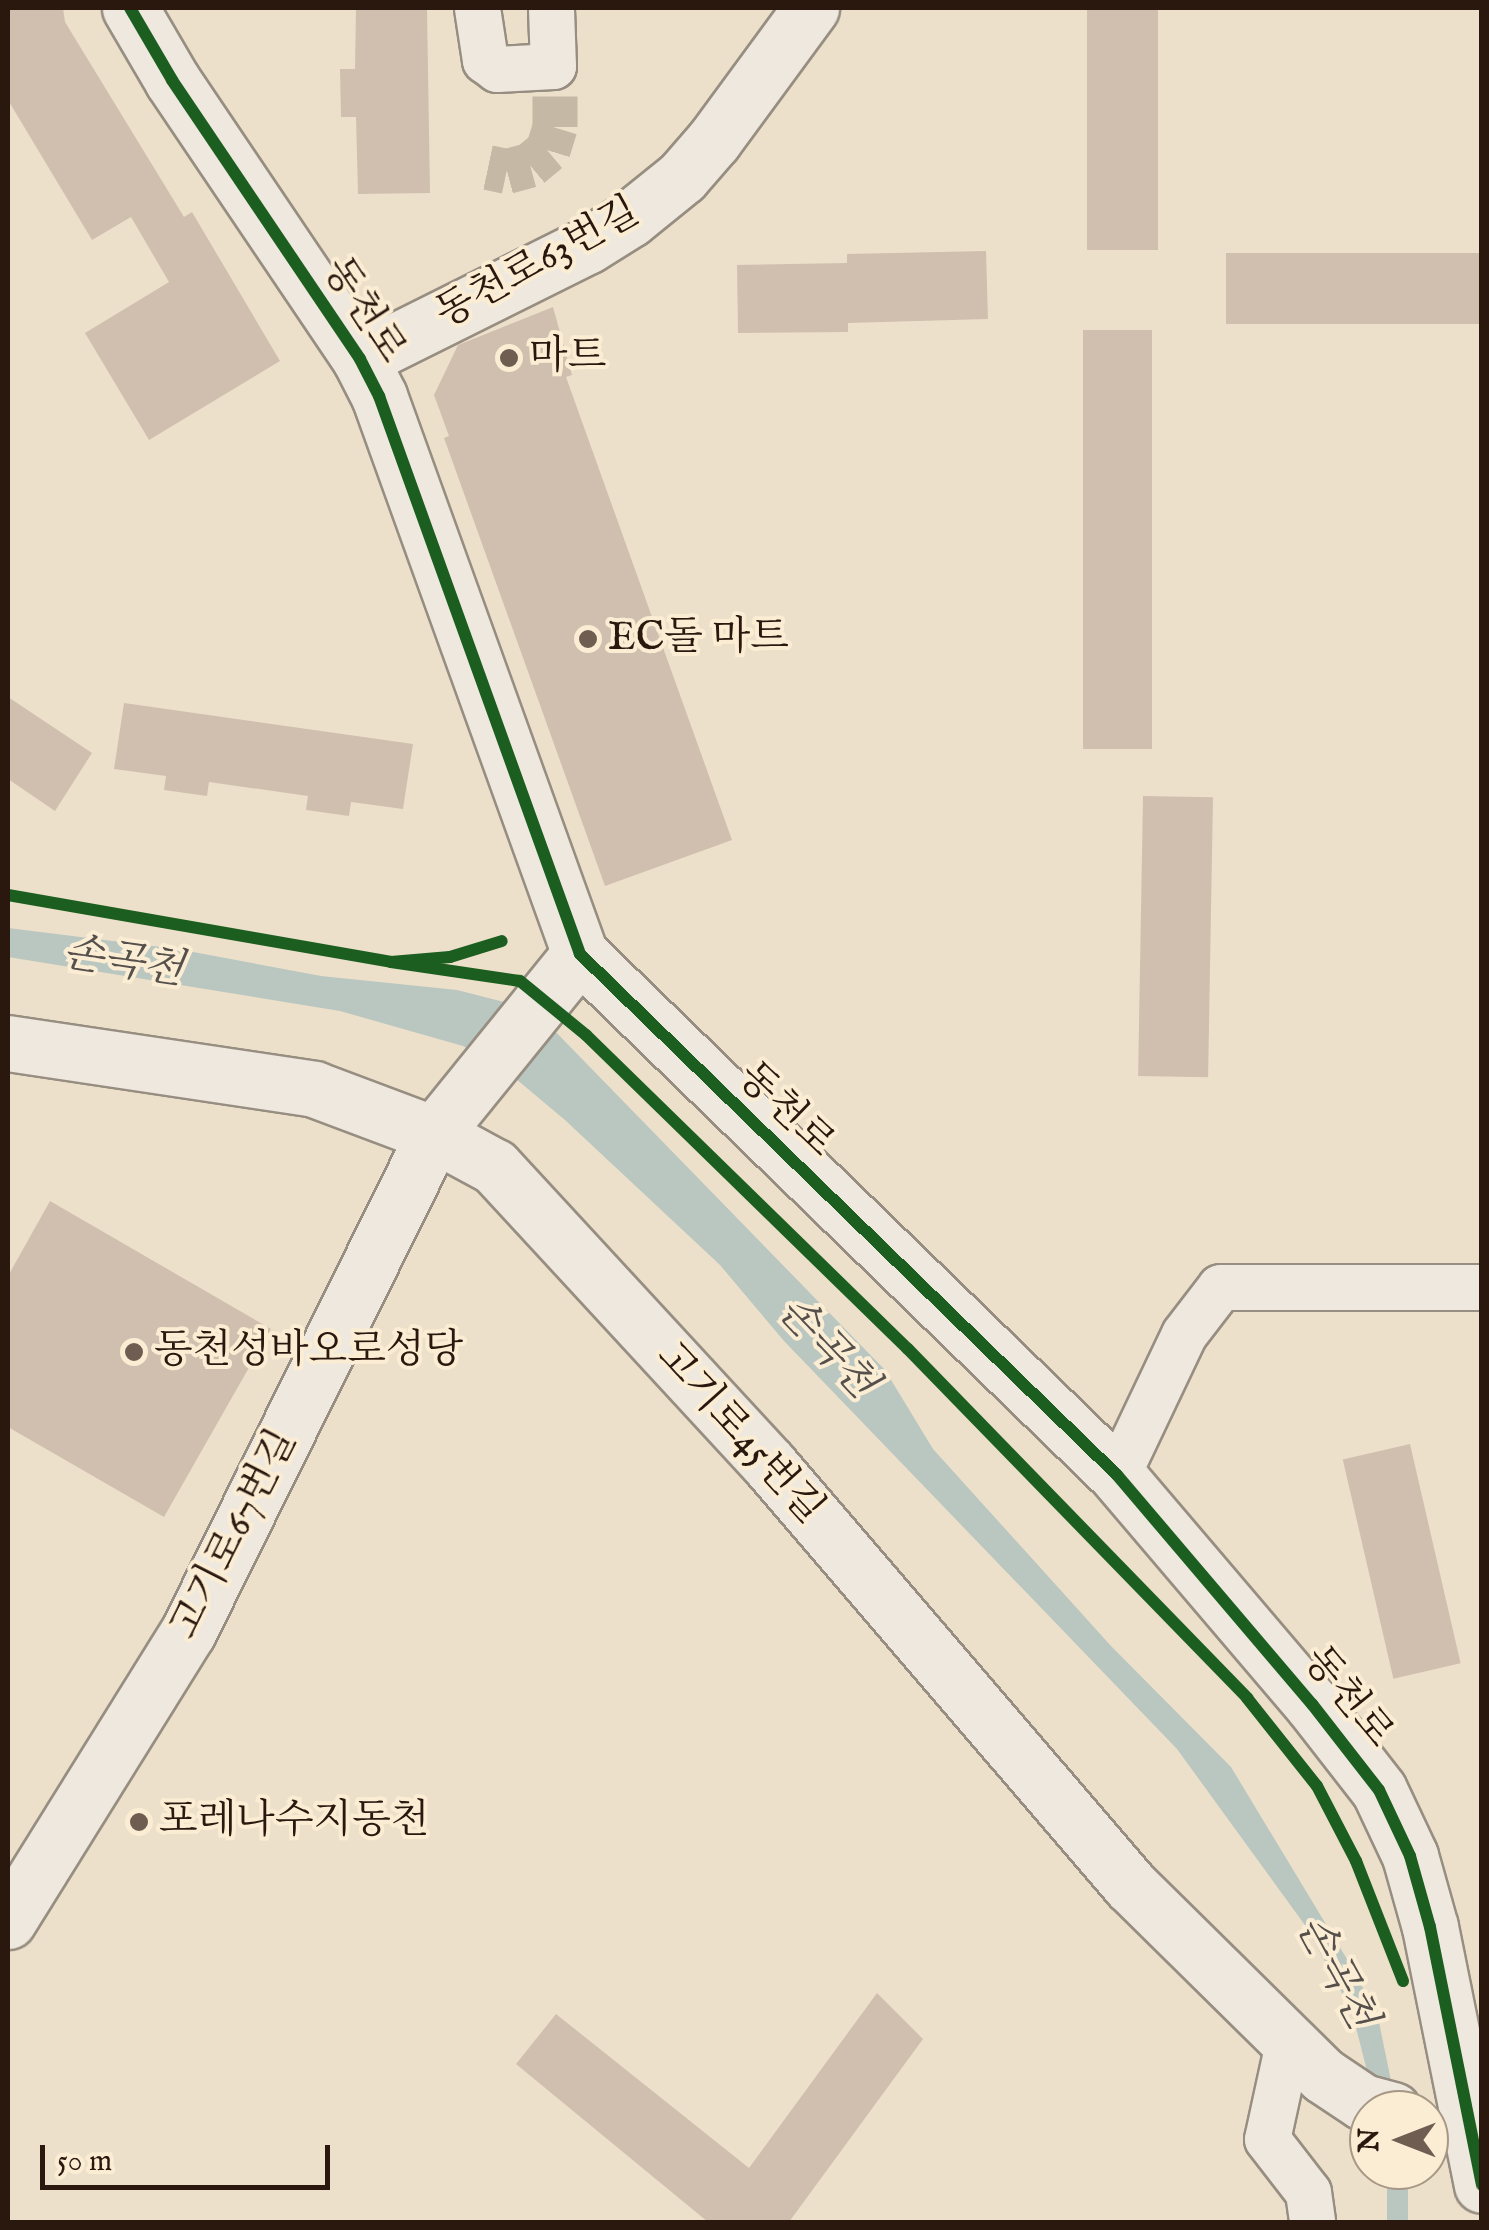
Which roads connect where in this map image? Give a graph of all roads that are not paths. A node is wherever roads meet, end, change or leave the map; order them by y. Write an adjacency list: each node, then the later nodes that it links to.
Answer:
1 (130, 8): 5 (street, 동천로)
2 (477, 8): 3 (street)
3 (551, 8)
4 (810, 8): 5 (street, 동천로63번길)
5 (360, 360): 6 (street, 동천로)
6 (569, 968): 8 (street, 고기로67번길); 10 (street, 동천로)
7 (8, 1044): 8 (street, 고기로45번길)
8 (434, 1134): 11 (street, 고기로67번길); 12 (street, 고기로45번길)
9 (1482, 1287): 10 (street)
10 (1118, 1475): 14 (street, 동천로)
11 (8, 1921)
12 (1306, 2060): 13 (street, 고기로45번길); 16 (street)
13 (1349, 2092)
14 (1459, 2116): 15 (street, 동천로)
15 (1482, 2185)
16 (1312, 2222)

